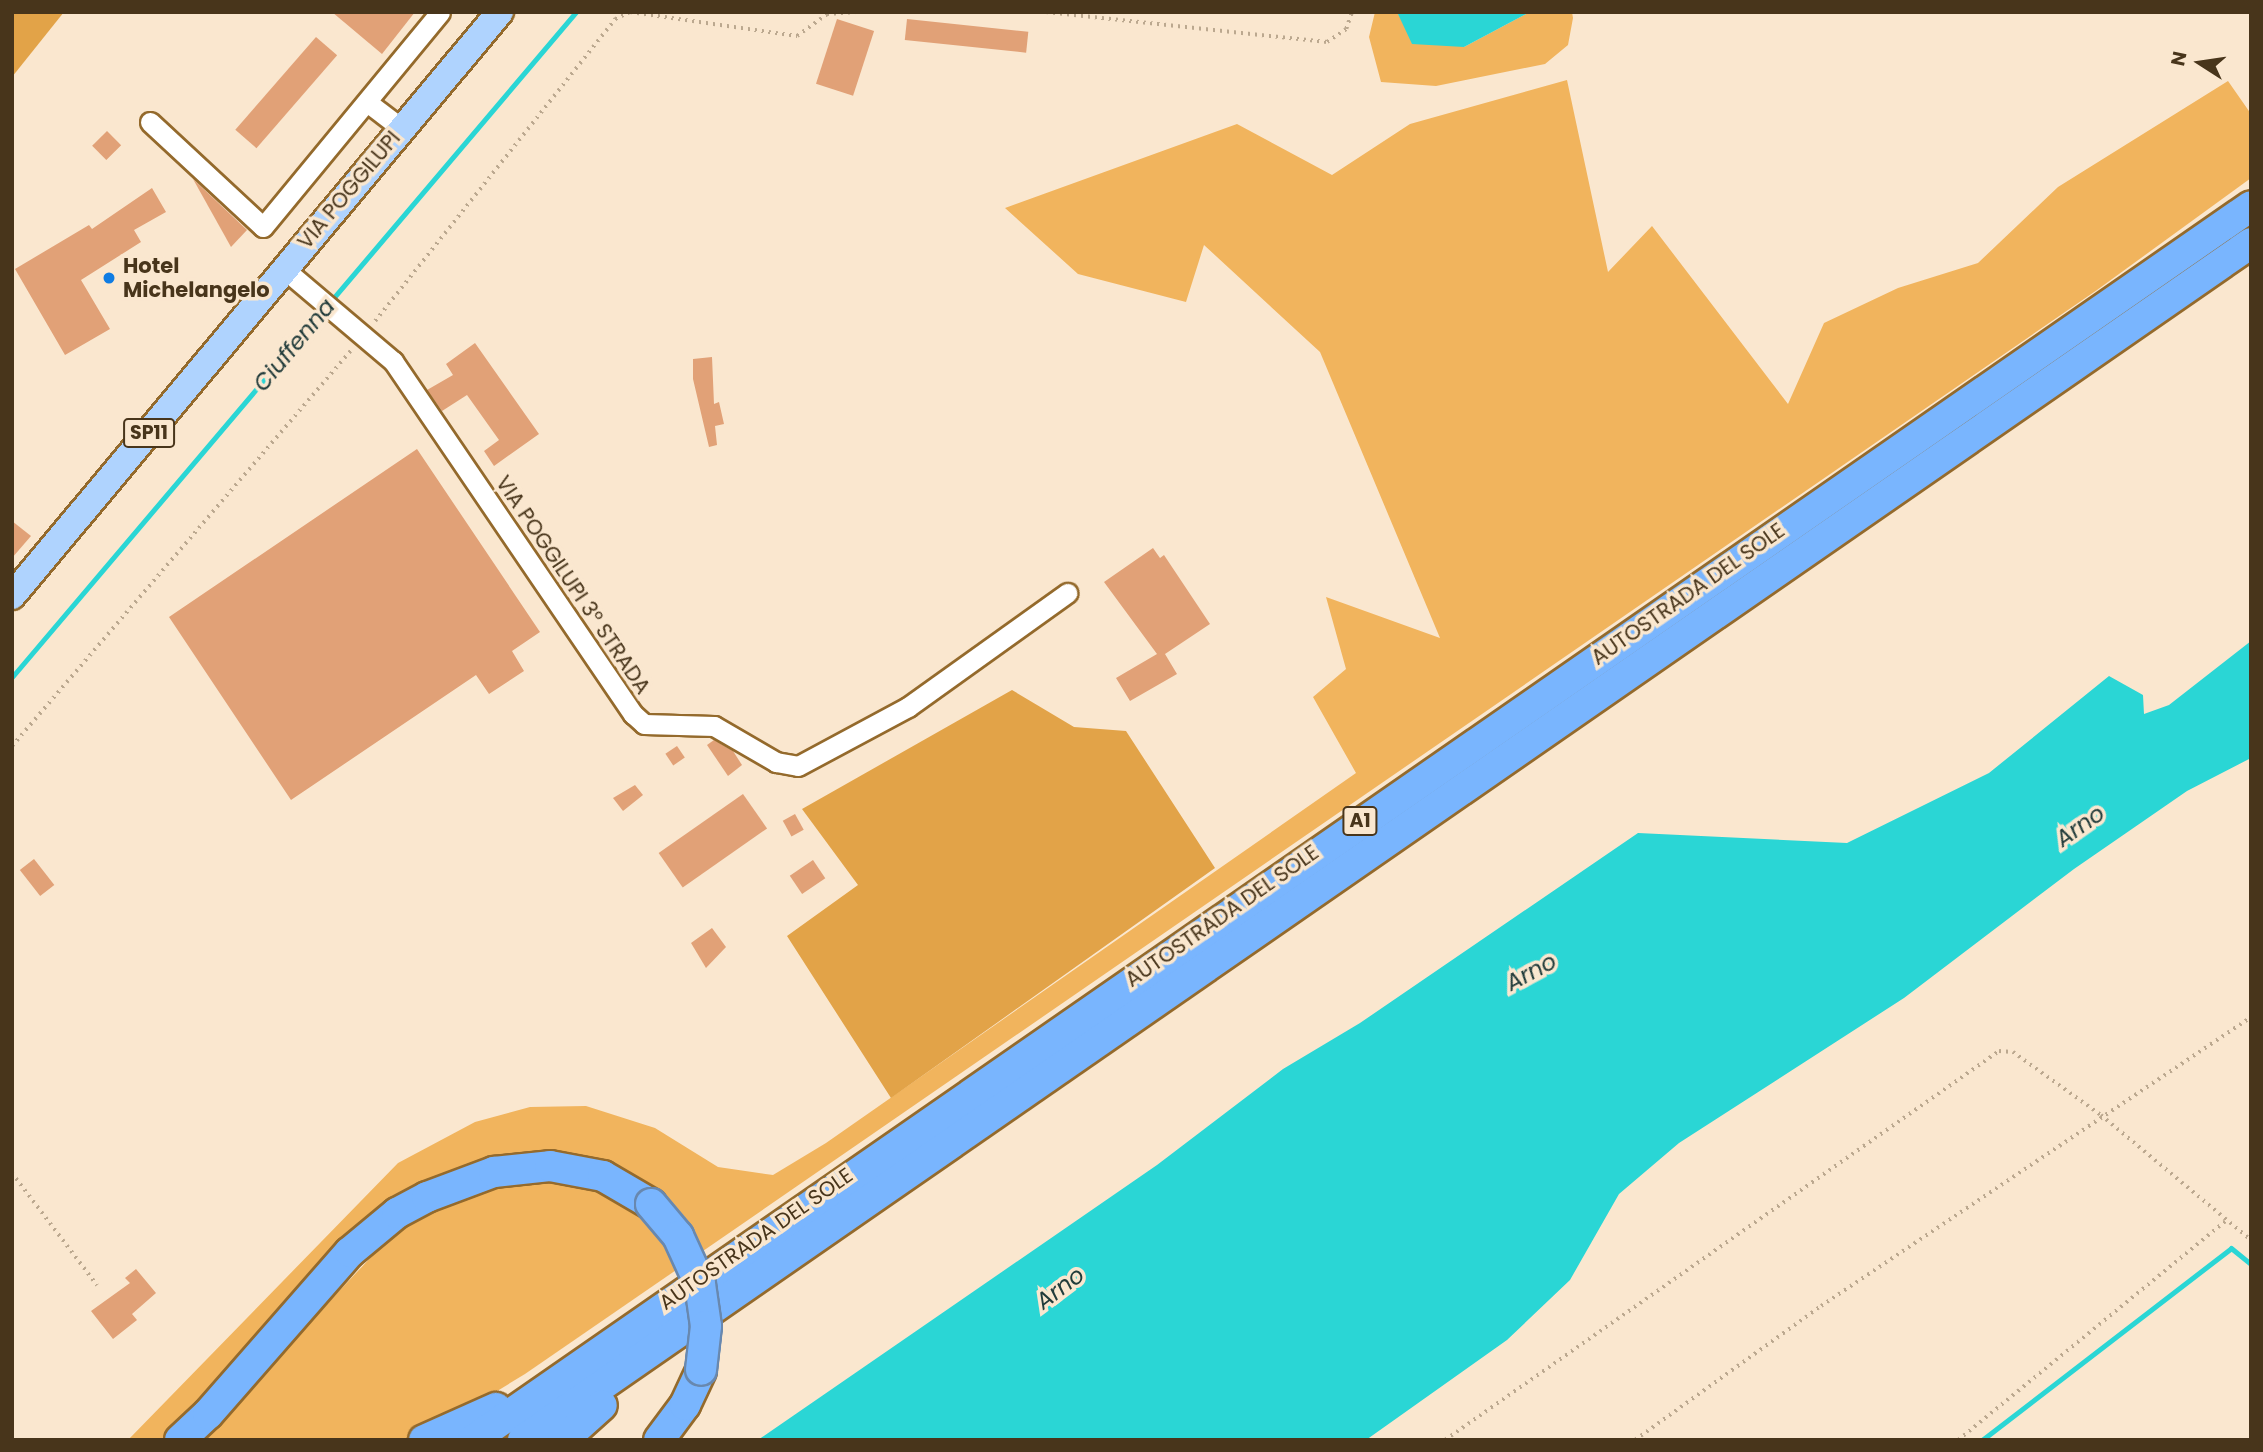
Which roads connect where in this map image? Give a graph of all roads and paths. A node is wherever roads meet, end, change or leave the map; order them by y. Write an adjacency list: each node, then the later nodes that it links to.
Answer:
1 (440, 12): 6 (street)
2 (500, 12): 8 (main road, VIA POGGILUPI / SP11)
3 (856, 12): 12 (path)
4 (1046, 12): 5 (path)
5 (1352, 12)
6 (367, 102): 7 (street); 8 (street)
7 (150, 122)
8 (401, 128): 11 (main road, VIA POGGILUPI / SP11)
9 (2251, 206): 23 (highway, AUTOSTRADA DEL SOLE / A1)
10 (2251, 243): 22 (highway, AUTOSTRADA DEL SOLE / A1)
11 (291, 275): 12 (street, VIA POGGILUPI 3° STRADA); 14 (main road, VIA POGGILUPI / SP11)
12 (357, 330): 13 (street, VIA POGGILUPI 3° STRADA); 15 (path)
13 (1067, 593)
14 (12, 596)
15 (12, 746)
16 (2251, 1017): 17 (path)
17 (2101, 1115): 19 (path); 30 (path); 31 (path)
18 (12, 1173): 21 (path)
19 (2227, 1221): 20 (path); 32 (path)
20 (2251, 1240)
21 (97, 1285)
22 (689, 1328): 27 (highway, AUTOSTRADA DEL SOLE / A1); 28 (highway)
23 (544, 1386): 25 (highway); 26 (highway, AUTOSTRADA DEL SOLE / A1)
24 (180, 1440): 29 (highway, bridge)
25 (424, 1440)
26 (473, 1440)
27 (523, 1440)
28 (563, 1440)
29 (659, 1440)
30 (1444, 1440)
31 (1635, 1440)
32 (1958, 1440)

